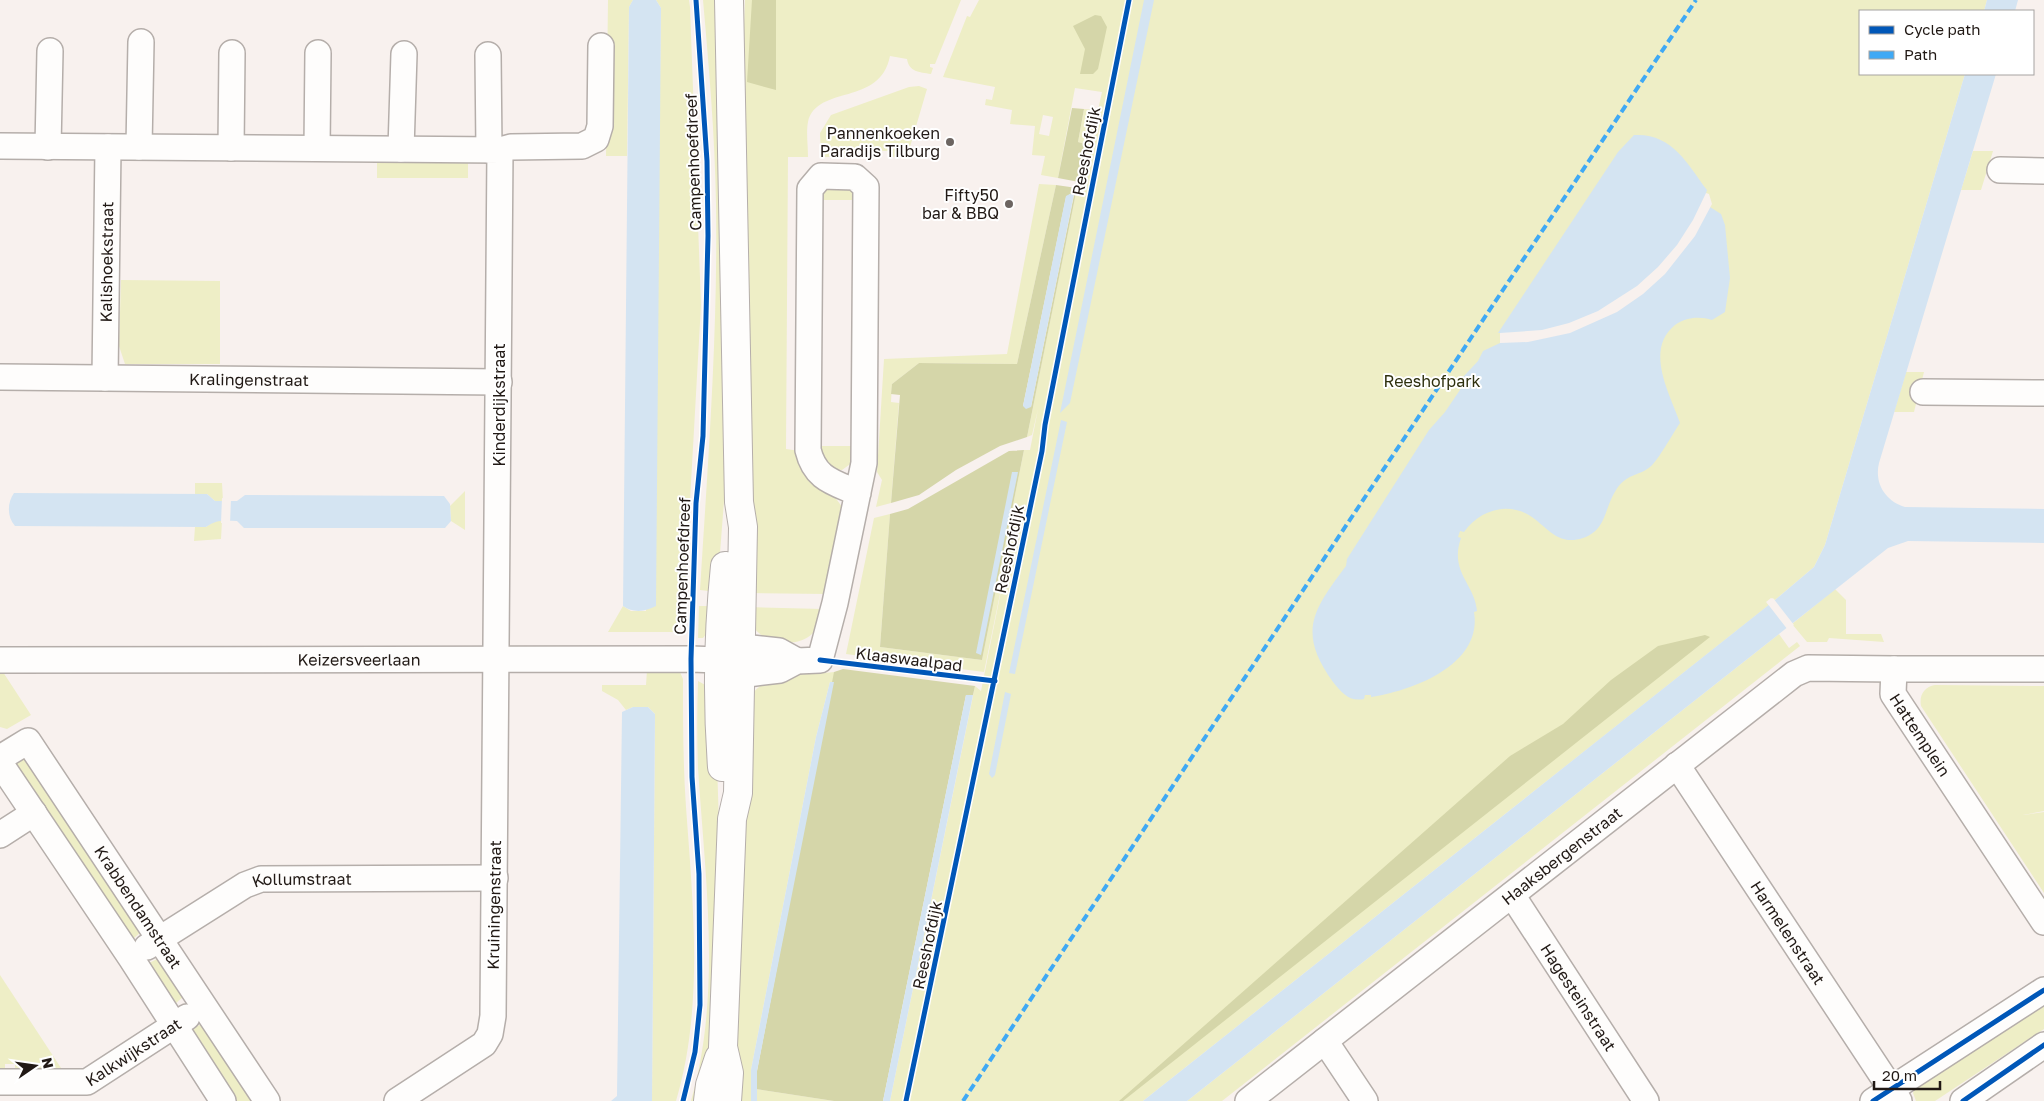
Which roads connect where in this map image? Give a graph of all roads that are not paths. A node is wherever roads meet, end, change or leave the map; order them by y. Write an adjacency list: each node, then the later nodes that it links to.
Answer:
1 (729, 0): 25 (street)
2 (141, 42): 12 (street)
3 (601, 46): 16 (street)
4 (50, 51): 10 (street)
5 (232, 53): 13 (street)
6 (318, 54): 14 (street)
7 (404, 54): 15 (street)
8 (488, 55): 16 (street, Kinderdijkstraat)
9 (0, 146): 10 (street)
10 (48, 146): 11 (street)
11 (108, 147): 12 (street); 20 (street, Kalishoekstraat)
12 (139, 147): 13 (street)
13 (232, 148): 14 (street)
14 (317, 148): 15 (street)
15 (401, 149): 16 (street)
16 (494, 150): 21 (street, Kinderdijkstraat)
17 (2000, 170): 18 (street)
18 (2044, 171)
19 (0, 377): 20 (street, Kralingenstraat)
20 (105, 378): 21 (street, Kralingenstraat)
21 (499, 382): 28 (street, Kinderdijkstraat)
22 (1924, 392): 23 (street)
23 (2044, 393)
24 (858, 492): 24 (street); 30 (street)
25 (739, 502): 26 (street); 29 (street)
26 (742, 647): 29 (street); 30 (street); 33 (street)
27 (0, 660): 28 (street, Keizersveerlaan)
28 (497, 660): 29 (street, Keizersveerlaan); 40 (street, Kruiningenstraat)
29 (718, 660): 33 (street); 38 (street)
30 (797, 661): 33 (street)
31 (1894, 669): 32 (street, Hattemplein); 36 (street, Haaksbergenstraat); 42 (street, Hattemplein)
32 (2044, 669)
33 (740, 675): 38 (street)
34 (0, 758): 43 (street, Krabbendamstraat)
35 (0, 763): 37 (street)
36 (1677, 765): 41 (street, Haaksbergenstraat); 52 (street, Harmelenstraat)
37 (34, 813): 39 (street); 44 (street)
38 (732, 819): 50 (street)
39 (0, 835)
40 (495, 878): 43 (street, Kollumstraat); 55 (street, Kruiningenstraat)
41 (1512, 894): 48 (street, Haaksbergenstraat); 60 (street, Hagesteinstraat)
42 (2044, 922)
43 (160, 938): 44 (street, Kollumstraat); 46 (street, Krabbendamstraat)
44 (131, 958): 47 (street)
45 (2044, 990): 52 (street)
46 (204, 1006): 47 (street, Kalkwijkstraat); 54 (street, Krabbendamstraat)
47 (172, 1026): 51 (street, Kalkwijkstraat); 53 (street)
48 (1325, 1041): 58 (street, Haaksbergenstraat); 59 (street)
49 (2044, 1045): 61 (street)
50 (723, 1048): 56 (street); 57 (street)
51 (0, 1082)
52 (1887, 1097)
53 (223, 1101)
54 (267, 1101)
55 (397, 1101)
56 (708, 1101)
57 (727, 1101)
58 (1248, 1101)
59 (1365, 1101)
60 (1646, 1101)
61 (1963, 1101)

